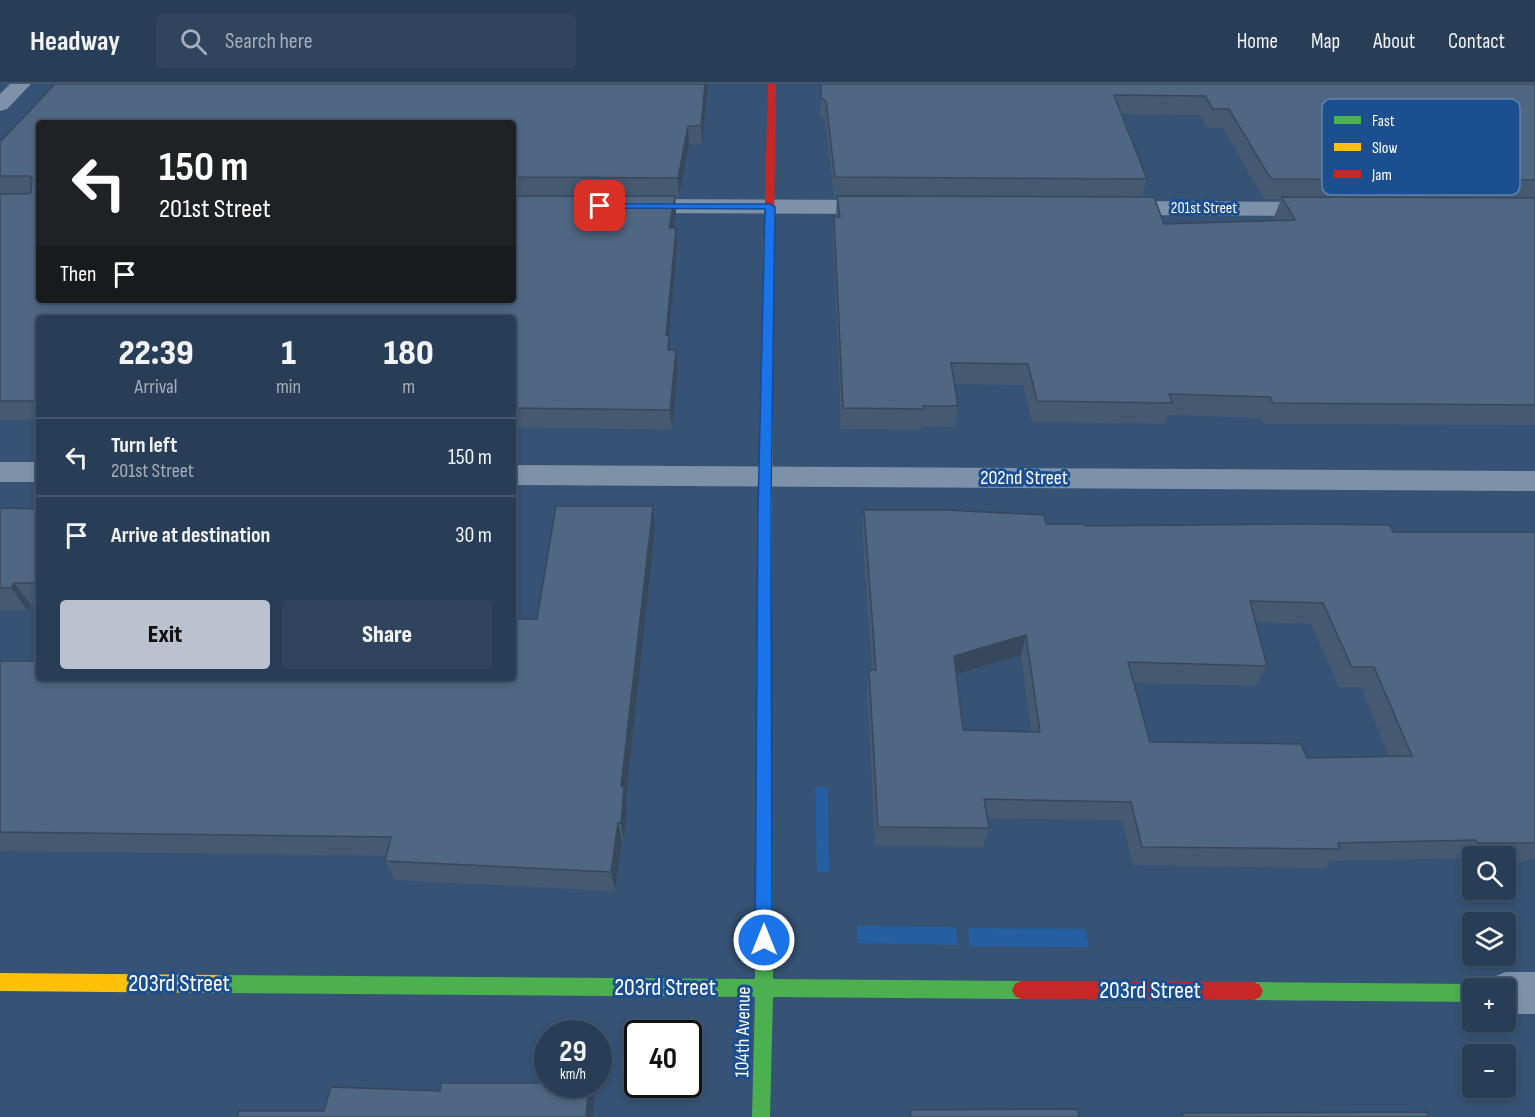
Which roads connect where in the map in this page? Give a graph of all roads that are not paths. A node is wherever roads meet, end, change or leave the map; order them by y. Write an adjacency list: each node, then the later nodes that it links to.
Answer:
1 (21, 84): 3 (street)
2 (772, 84): 5 (street, 104th Avenue)
3 (0, 105)
4 (604, 206): 5 (street)
5 (770, 207): 6 (street); 12 (street, 104th Avenue)
6 (907, 207)
7 (1096, 208): 8 (street, 201st Street)
8 (1345, 209)
9 (0, 472): 10 (street)
10 (36, 472)
11 (516, 475): 12 (street, 202nd Street)
12 (766, 477): 13 (street, 202nd Street); 15 (street, 104th Avenue)
13 (1535, 481)
14 (0, 982): 15 (street, 203rd Street)
15 (764, 988): 16 (street, 203rd Street); 19 (street, 104th Avenue)
16 (1462, 993)
17 (1516, 993): 18 (street)
18 (1535, 993)
19 (761, 1117)

